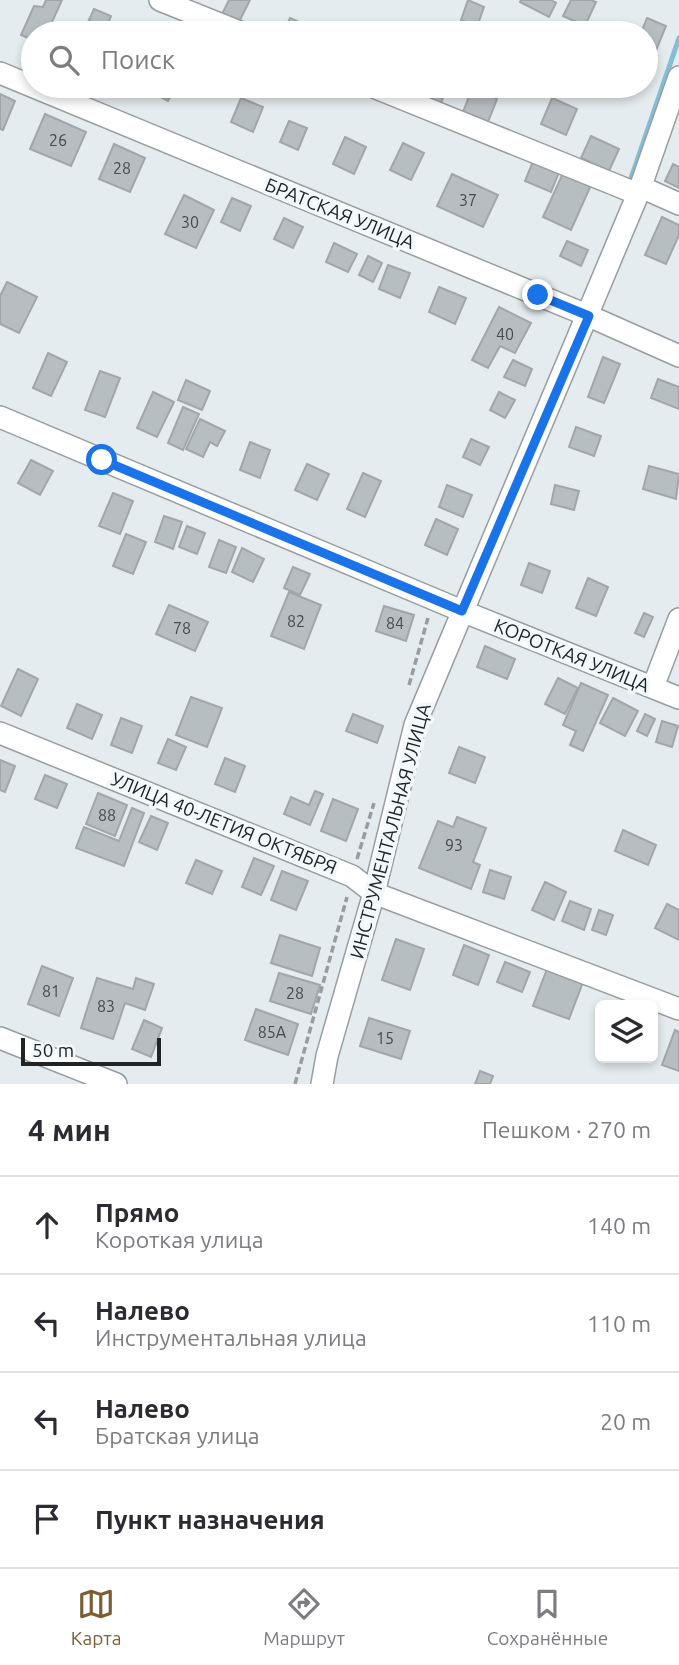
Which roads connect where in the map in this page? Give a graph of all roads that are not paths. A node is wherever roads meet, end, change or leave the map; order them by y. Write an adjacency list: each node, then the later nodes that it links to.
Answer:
1 (160, 0): 2 (street)
2 (212, 21)
3 (0, 72): 5 (street, БРАТСКАЯ УЛИЦА)
4 (679, 77): 8 (street, ИНСТРУМЕНТАЛЬНАЯ УЛИЦА)
5 (21, 81)
6 (63, 98): 10 (street, БРАТСКАЯ УЛИЦА)
7 (402, 98): 8 (street)
8 (640, 191): 9 (street); 10 (street, ИНСТРУМЕНТАЛЬНАЯ УЛИЦА)
9 (679, 204)
10 (589, 316): 11 (street, БРАТСКАЯ УЛИЦА); 13 (street, ИНСТРУМЕНТАЛЬНАЯ УЛИЦА)
11 (679, 356)
12 (0, 416): 13 (street, КОРОТКАЯ УЛИЦА)
13 (462, 611): 15 (street, КОРОТКАЯ УЛИЦА); 18 (street, ИНСТРУМЕНТАЛЬНАЯ УЛИЦА)
14 (679, 619): 15 (street)
15 (653, 687): 16 (street, КОРОТКАЯ УЛИЦА)
16 (679, 698)
17 (0, 733): 18 (street, УЛИЦА 40-ЛЕТИЯ ОКТЯБРЯ)
18 (374, 893): 19 (street, УЛИЦА 40-ЛЕТИЯ ОКТЯБРЯ); 22 (street, ИНСТРУМЕНТАЛЬНАЯ УЛИЦА)
19 (679, 1009)
20 (0, 1038): 21 (street)
21 (116, 1084)
22 (322, 1084)

